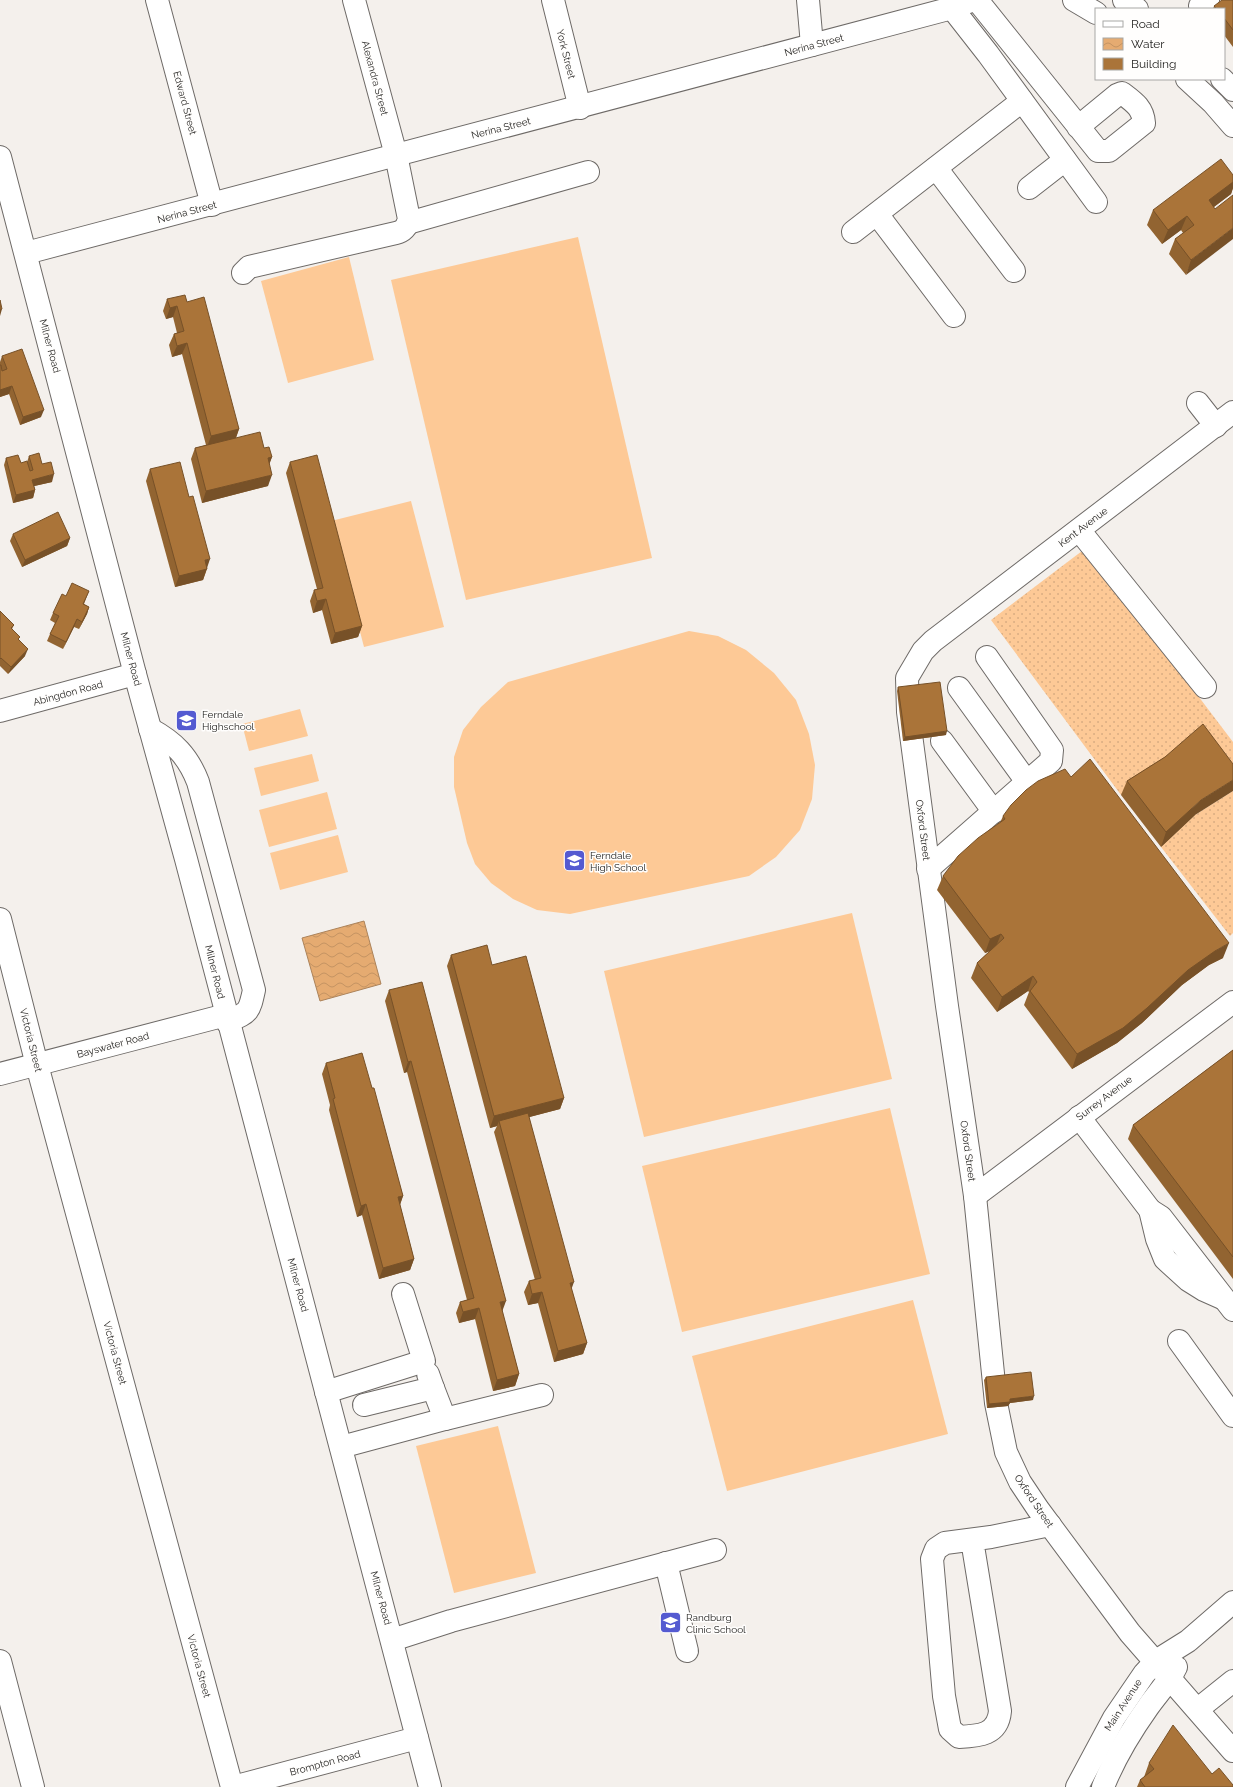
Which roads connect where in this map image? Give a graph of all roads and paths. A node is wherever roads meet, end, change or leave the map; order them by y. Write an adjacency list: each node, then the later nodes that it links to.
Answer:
1 (157, 0): 26 (street, Edward Street)
2 (354, 0): 19 (street, Alexandra Street)
3 (553, 0): 16 (street, York Street)
4 (808, 0): 11 (street)
5 (976, 0): 8 (street, Nerina Street); 18 (street)
6 (1074, 0): 10 (street)
7 (1124, 0): 9 (street)
8 (952, 8): 11 (street, Nerina Street); 15 (street)
9 (1136, 8)
10 (1095, 12)
11 (812, 45): 16 (street, Nerina Street)
12 (1188, 80): 17 (street)
13 (1223, 80): 14 (street)
14 (1233, 90)
15 (1022, 101): 21 (street); 22 (street)
16 (580, 108): 19 (street, Nerina Street)
17 (1233, 126)
18 (1078, 127)
19 (396, 155): 26 (street, Nerina Street); 28 (street, Alexandra Street)
20 (0, 157): 30 (street, Milner Road)
21 (1065, 160): 24 (street); 25 (street)
22 (936, 168): 27 (street); 31 (street)
23 (588, 172): 28 (street)
24 (1029, 188)
25 (1096, 202)
26 (212, 205): 30 (street, Nerina Street)
27 (876, 214): 29 (street); 33 (street)
28 (408, 223): 32 (street)
29 (853, 232)
30 (26, 253): 40 (street, Milner Road)
31 (1014, 271)
32 (243, 272)
33 (954, 316)
34 (1198, 403): 36 (street)
35 (1233, 412): 36 (street, Kent Avenue)
36 (1216, 426): 37 (street, Kent Avenue)
37 (1079, 530): 38 (street, Kent Avenue); 41 (street)
38 (933, 641): 48 (street, Oxford Street)
39 (987, 657): 46 (street)
40 (135, 674): 43 (street, Abingdon Road); 44 (street, Milner Road)
41 (1205, 687)
42 (959, 688): 46 (street)
43 (0, 711)
44 (150, 729): 51 (street, Milner Road); 51 (street, Bayswater Road)
45 (942, 741): 47 (street)
46 (1028, 782): 47 (street)
47 (994, 812): 48 (street)
48 (928, 869): 55 (street, Oxford Street)
49 (0, 919): 52 (street, Victoria Street)
50 (1233, 1002): 54 (street, Surrey Avenue)
51 (227, 1018): 52 (street, Bayswater Road); 61 (street, Milner Road)
52 (37, 1065): 53 (street, Bayswater Road); 84 (street, Victoria Street)
53 (0, 1074)
54 (1079, 1117): 55 (street, Surrey Avenue); 57 (street)
55 (975, 1196): 67 (street, Oxford Street)
56 (403, 1294): 59 (street)
57 (1228, 1304)
58 (1179, 1341): 64 (street)
59 (424, 1361): 60 (street); 61 (street)
60 (433, 1388): 63 (street); 65 (street)
61 (326, 1392): 66 (street, Milner Road)
62 (542, 1395): 65 (street)
63 (364, 1405)
64 (1233, 1416)
65 (444, 1419): 66 (street)
66 (341, 1447): 72 (street, Milner Road)
67 (1050, 1525): 68 (street); 76 (street, Oxford Street)
68 (972, 1540): 68 (street)
69 (715, 1550): 70 (street)
70 (666, 1563): 72 (street); 74 (street)
71 (1233, 1602): 73 (street, Main Avenue)
72 (392, 1640): 80 (street, Milner Road)
73 (1188, 1641): 76 (street, Main Avenue); 78 (street, Main Avenue)
74 (687, 1651)
75 (0, 1661): 83 (street)
76 (1150, 1668): 78 (street, Oxford Street); 86 (street, Main Avenue)
77 (1233, 1681): 79 (street)
78 (1165, 1684): 79 (street, Oxford Street); 82 (street, Oxford Street); 87 (street, Main Avenue)
79 (1198, 1709): 81 (street, Oxford Street)
80 (417, 1738): 84 (street, Brompton Road); 85 (street, Milner Road)
81 (1233, 1751)
82 (1233, 1768)
83 (33, 1787)
84 (232, 1787)
85 (430, 1787)
86 (1077, 1787)
87 (1103, 1787)

